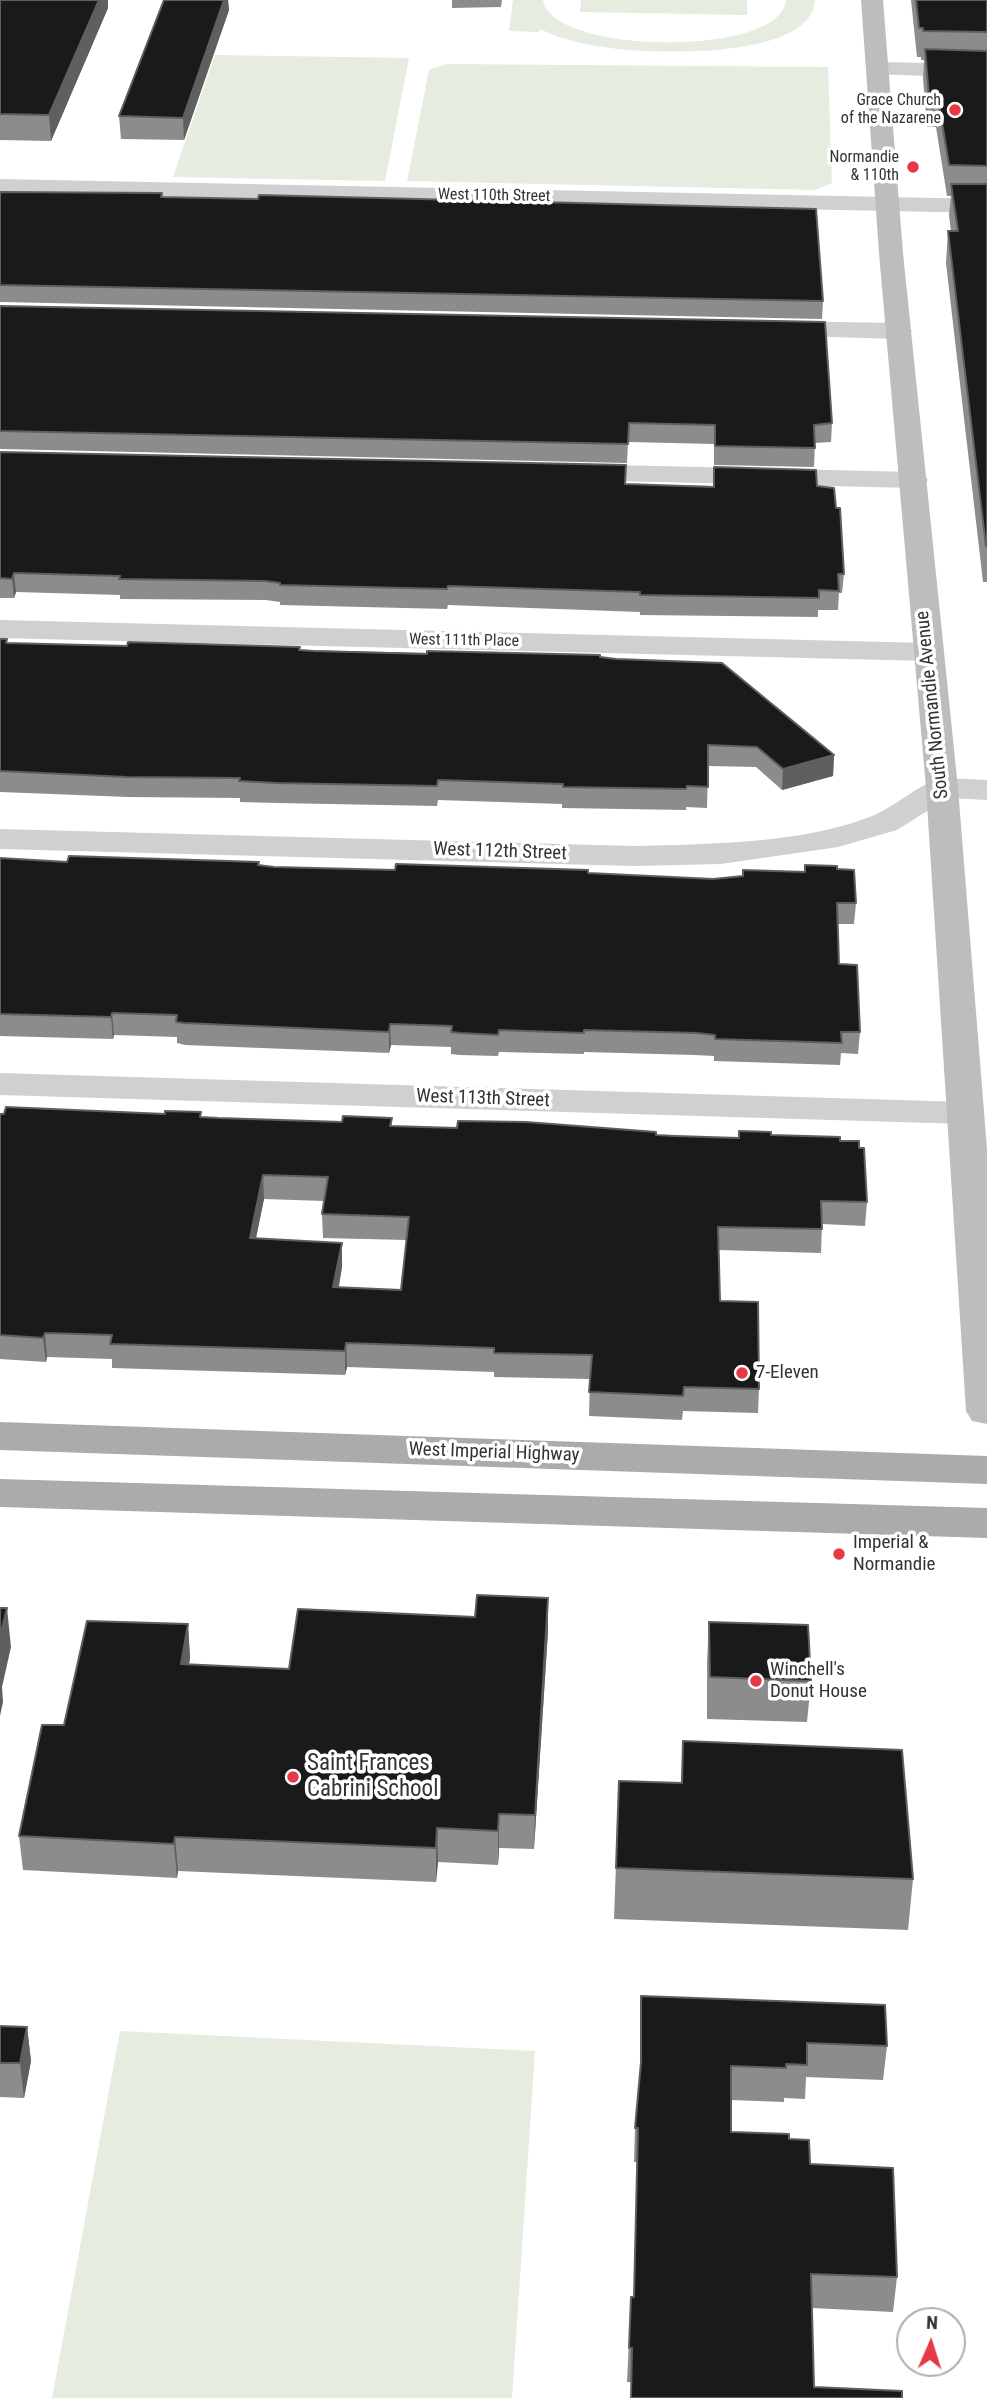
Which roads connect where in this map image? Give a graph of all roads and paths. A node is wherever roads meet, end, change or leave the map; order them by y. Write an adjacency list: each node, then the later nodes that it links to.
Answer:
1 (872, 0): 2 (main road, South Normandie Avenue)
2 (878, 69): 3 (street); 5 (main road, South Normandie Avenue)
3 (987, 71)
4 (0, 186): 5 (street, West 110th Street)
5 (888, 204): 6 (street, West 110th Street); 8 (main road, South Normandie Avenue)
6 (987, 206)
7 (754, 328): 8 (street)
8 (899, 331): 10 (main road, South Normandie Avenue)
9 (540, 472): 10 (street)
10 (914, 480): 12 (main road, South Normandie Avenue)
11 (0, 629): 12 (street, West 111th Place)
12 (927, 652): 13 (main road, South Normandie Avenue)
13 (942, 788): 14 (street); 15 (street, West 112th Street); 17 (main road, South Normandie Avenue)
14 (987, 790)
15 (0, 839)
16 (0, 1084): 17 (street, West 113th Street)
17 (965, 1113): 18 (main road, South Normandie Avenue)
18 (987, 1411)
19 (0, 1436): 20 (main road, West Imperial Highway)
20 (987, 1470)
21 (0, 1493): 22 (main road)
22 (987, 1523)

